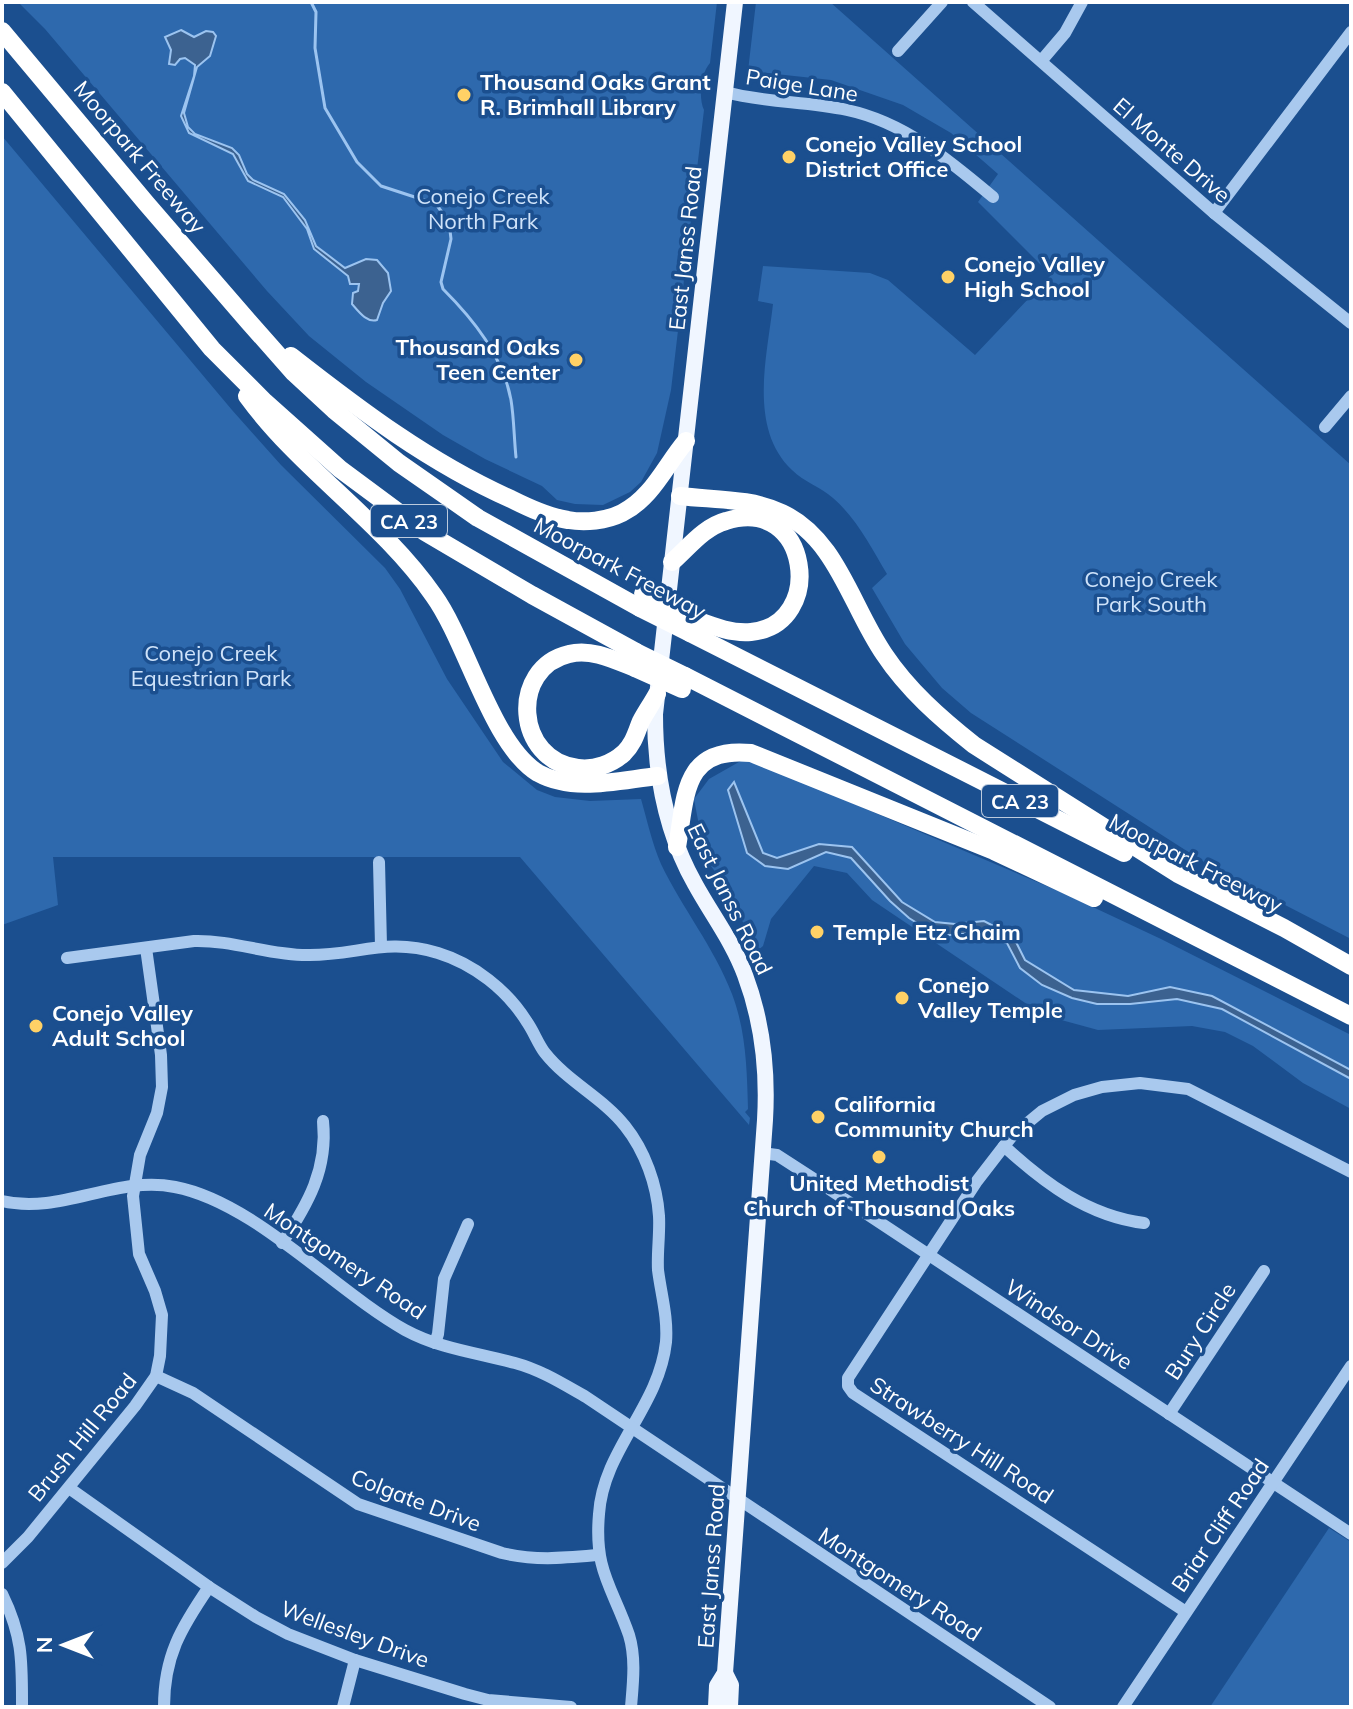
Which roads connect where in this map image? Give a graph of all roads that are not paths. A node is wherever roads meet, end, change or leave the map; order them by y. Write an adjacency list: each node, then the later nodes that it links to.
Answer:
1 (735, 2): 10 (main road, East Janss Road)
2 (942, 2): 7 (street)
3 (973, 2): 8 (street, El Monte Drive)
4 (1082, 2): 8 (street)
5 (2, 31): 13 (highway, Moorpark Freeway / CA 23)
6 (1351, 32): 12 (street)
7 (898, 51)
8 (1042, 60): 12 (street, El Monte Drive)
9 (2, 92): 15 (highway, CA 23)
10 (725, 92): 11 (street, Paige Lane); 18 (main road, East Janss Road)
11 (993, 197)
12 (1214, 213): 14 (street, El Monte Drive)
13 (248, 321): 18 (highway); 21 (highway, Moorpark Freeway / CA 23, bridge)
14 (1351, 323)
15 (212, 349): 22 (highway, CA 23); 24 (highway)
16 (1351, 396): 17 (street)
17 (1325, 427)
18 (686, 441): 19 (main road, East Janss Road)
19 (680, 496): 20 (main road, East Janss Road); 31 (highway)
20 (672, 562): 21 (highway); 23 (main road, East Janss Road)
21 (690, 626): 31 (highway, Moorpark Freeway / CA 23)
22 (635, 660): 23 (highway); 29 (highway, CA 23, bridge)
23 (657, 694): 24 (main road, East Janss Road)
24 (658, 776): 25 (main road, East Janss Road)
25 (677, 847): 29 (highway); 35 (main road, East Janss Road)
26 (379, 862): 27 (street)
27 (381, 946): 28 (street); 49 (street)
28 (146, 948): 30 (street); 37 (street, Brush Hill Road)
29 (1233, 956): 32 (highway, CA 23)
30 (67, 958)
31 (1351, 967)
32 (1351, 1016)
33 (323, 1121): 41 (street)
34 (1004, 1146): 36 (street); 39 (street); 42 (street)
35 (762, 1153): 42 (street, Windsor Drive); 52 (main road, East Janss Road)
36 (1351, 1172)
37 (133, 1185): 38 (street, Montgomery Road); 41 (street, Montgomery Road); 46 (street, Brush Hill Road)
38 (2, 1201)
39 (1144, 1223)
40 (468, 1224): 44 (street)
41 (282, 1243): 44 (street, Montgomery Road)
42 (929, 1256): 48 (street, Windsor Drive); 58 (street, Strawberry Hill Road)
43 (1264, 1271): 48 (street, Bury Circle)
44 (435, 1343): 49 (street, Montgomery Road)
45 (1351, 1366): 47 (street, Briar Cliff Road)
46 (156, 1376): 51 (street, Brush Hill Road); 54 (street, Colgate Drive)
47 (1347, 1382): 50 (street, Briar Cliff Road)
48 (1169, 1414): 50 (street, Windsor Drive)
49 (632, 1429): 52 (street, Montgomery Road); 54 (street)
50 (1273, 1482): 53 (street, Windsor Drive); 58 (street, Briar Cliff Road)
51 (69, 1488): 55 (street, Brush Hill Road); 56 (street, Wellesley Drive)
52 (737, 1499): 60 (main road, East Janss Road); 68 (street, Montgomery Road)
53 (1351, 1534)
54 (598, 1555): 65 (street)
55 (2, 1563)
56 (209, 1587): 59 (street, Wellesley Drive); 62 (street)
57 (2, 1594): 61 (street)
58 (1186, 1612): 69 (street, Briar Cliff Road)
59 (355, 1660): 63 (street); 64 (street, Wellesley Drive)
60 (725, 1673): 66 (main road, East Janss Road); 67 (main road, East Janss Road)
61 (22, 1707)
62 (164, 1707)
63 (343, 1707)
64 (571, 1707)
65 (631, 1707)
66 (716, 1707)
67 (730, 1707)
68 (1050, 1707)
69 (1123, 1707)

